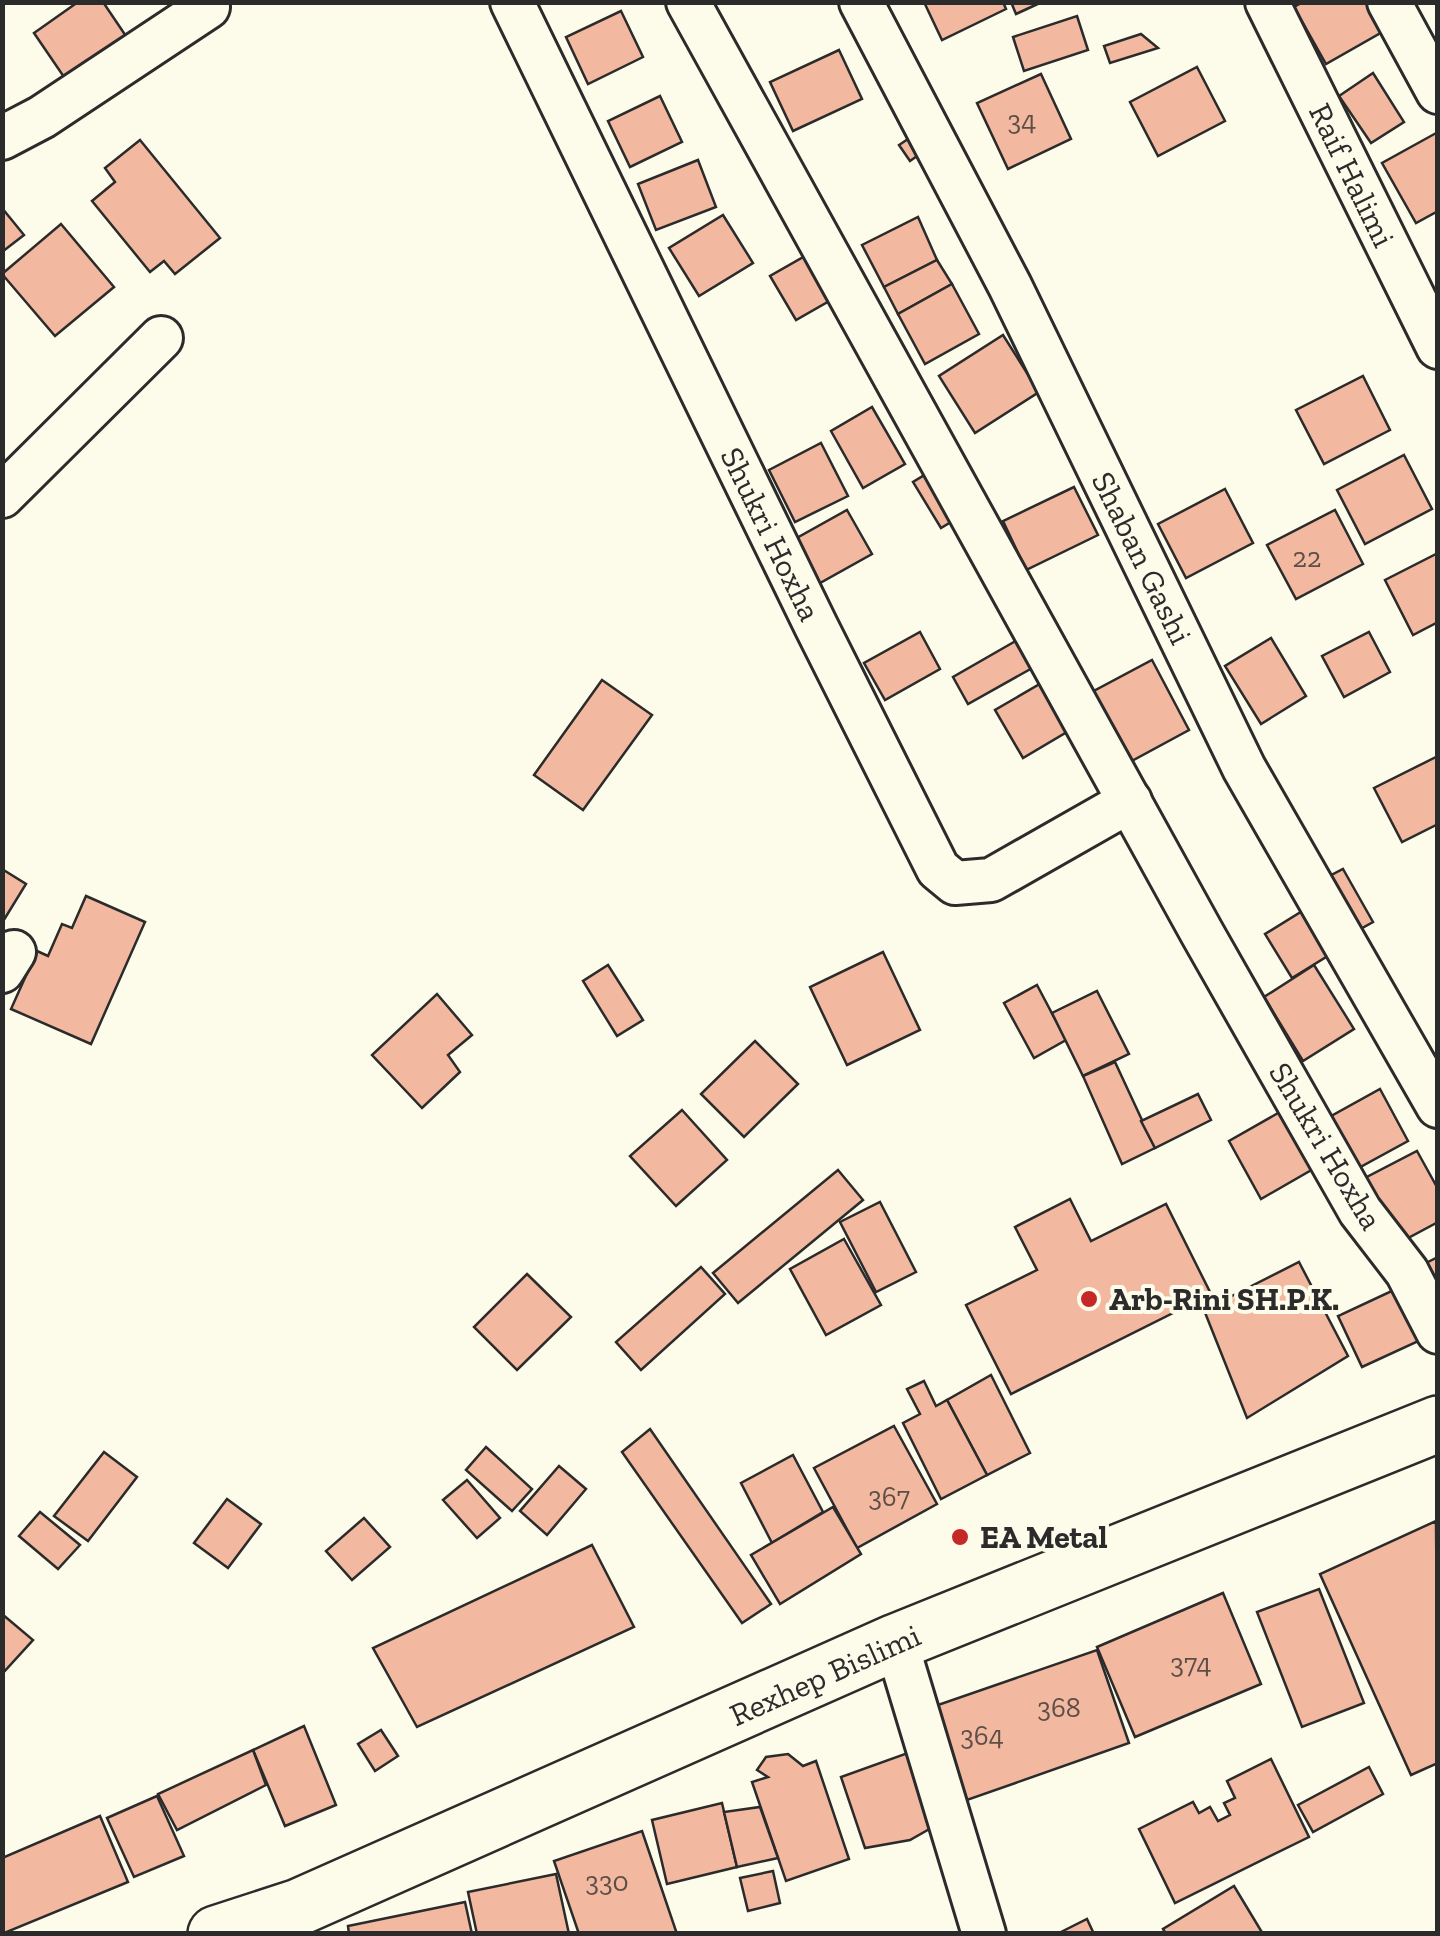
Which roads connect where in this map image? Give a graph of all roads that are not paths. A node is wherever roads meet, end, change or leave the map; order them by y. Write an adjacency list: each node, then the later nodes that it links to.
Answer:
1 (512, 2): 12 (street, Shukri Hoxha)
2 (688, 2): 12 (street, Shukri Hoxha)
3 (861, 2): 13 (street, Shaban Gashi)
4 (1267, 2): 10 (street, Raif Halimi)
5 (1390, 2): 7 (street)
6 (208, 7): 8 (street)
7 (1438, 92)
8 (2, 138)
9 (161, 338): 11 (street)
10 (1438, 347)
11 (2, 496)
12 (1130, 801): 14 (street, Shukri Hoxha)
13 (1438, 1106)
14 (1438, 1332)
15 (1438, 1424): 16 (main road, Rexhep Bislimi)
16 (896, 1642): 17 (main road, Rexhep Bislimi); 19 (street)
17 (300, 1920): 18 (main road, Rexhep Bislimi)
18 (216, 1934)
19 (984, 1934)

